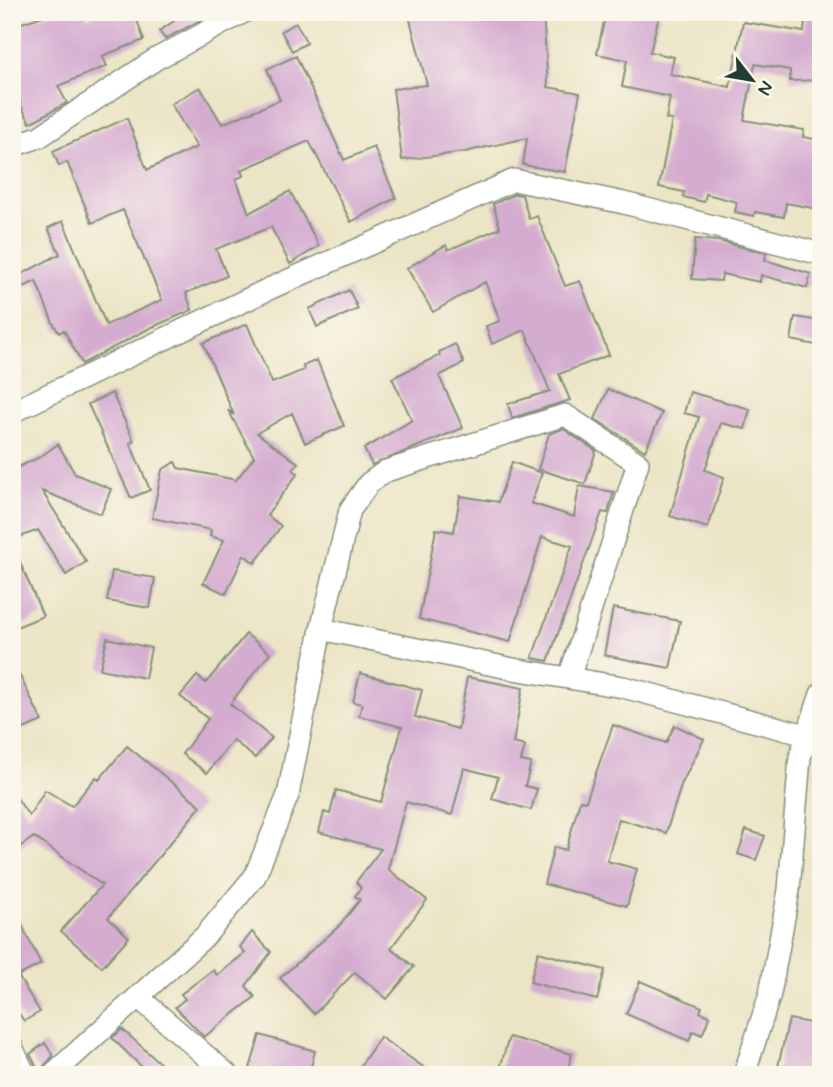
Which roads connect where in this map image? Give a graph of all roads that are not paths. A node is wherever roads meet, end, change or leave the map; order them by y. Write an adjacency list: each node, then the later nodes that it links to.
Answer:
1 (244, 12): 2 (street)
2 (12, 146)
3 (821, 254): 4 (street)
4 (12, 412)
5 (321, 629): 6 (street); 6 (street); 9 (street)
6 (569, 678): 8 (street)
7 (821, 694): 8 (street)
8 (806, 735): 14 (street)
9 (138, 997): 12 (street); 13 (street)
10 (12, 1047): 11 (street)
11 (24, 1075)
12 (52, 1075)
13 (228, 1075)
14 (744, 1075)

